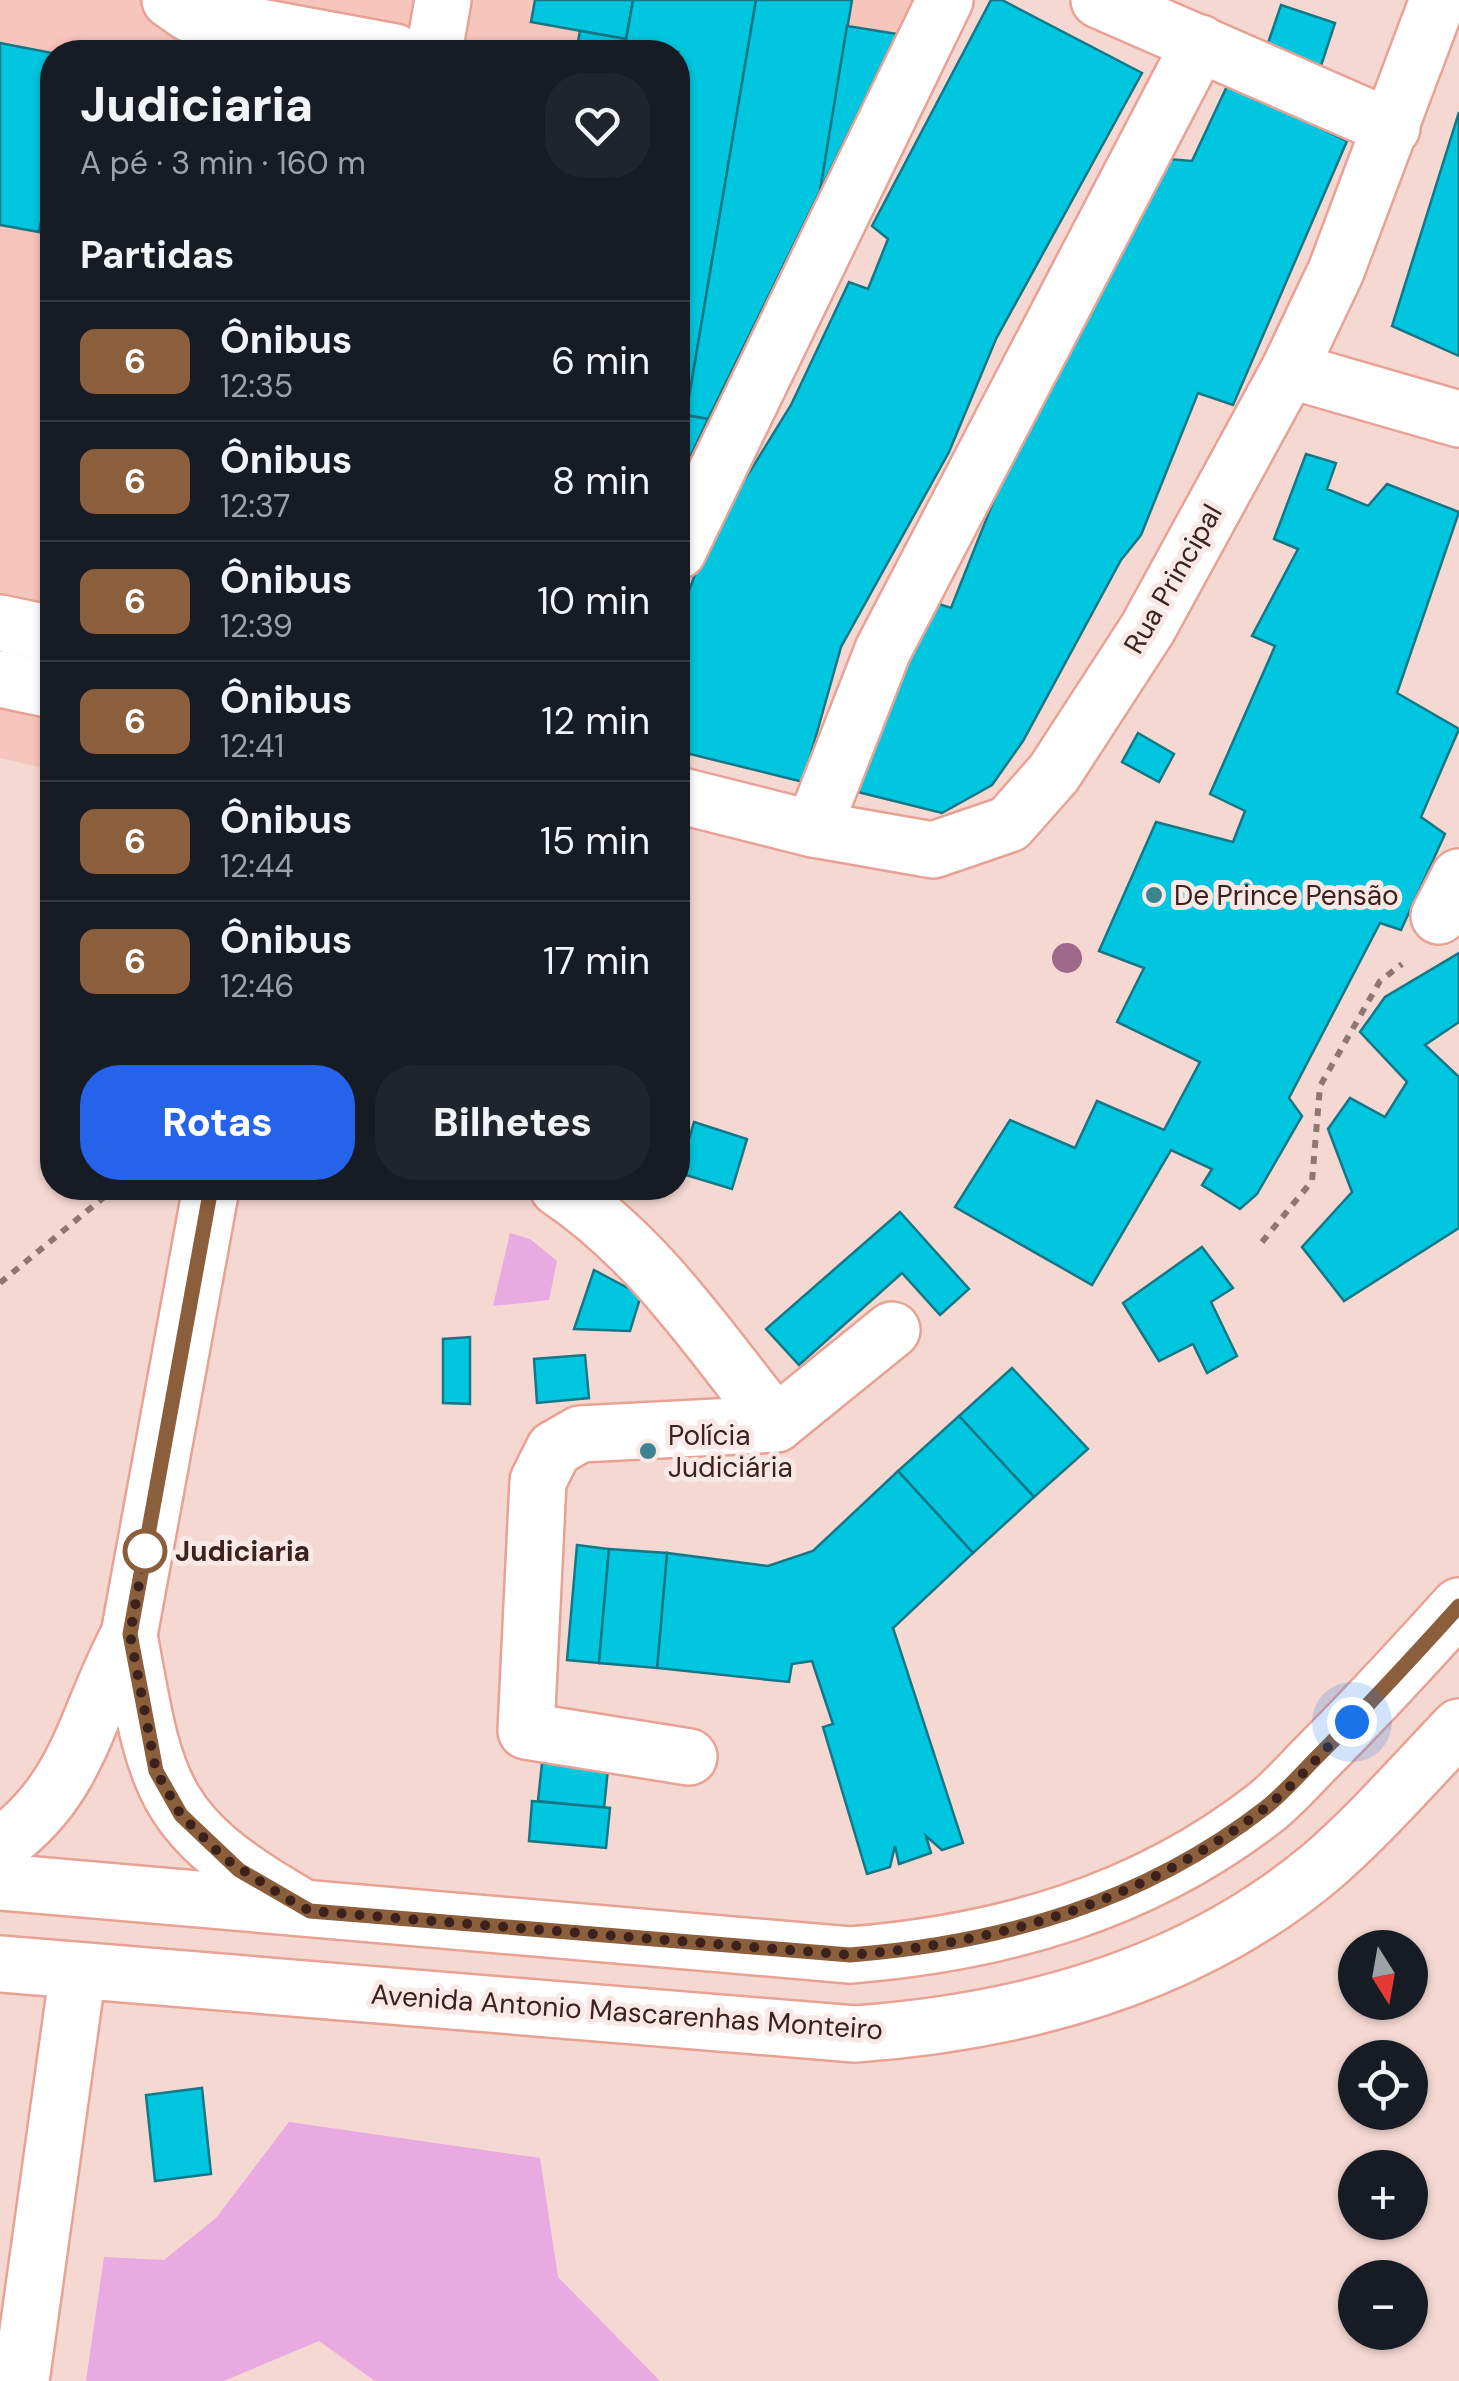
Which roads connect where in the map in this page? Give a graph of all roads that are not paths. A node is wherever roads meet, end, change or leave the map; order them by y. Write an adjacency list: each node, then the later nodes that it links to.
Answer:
1 (170, 0): 6 (main road)
2 (443, 0): 7 (main road)
3 (944, 0): 12 (main road)
4 (1100, 0): 8 (main road)
5 (1445, 6): 9 (main road, Rua Principal)
6 (330, 40)
7 (436, 40)
8 (1200, 43): 9 (main road); 18 (main road)
9 (1392, 128): 10 (main road, Rua Principal)
10 (1289, 370): 11 (main road); 18 (main road, Rua Principal)
11 (1459, 419)
12 (690, 526)
13 (0, 623): 14 (main road)
14 (40, 631)
15 (0, 679): 16 (main road)
16 (40, 687)
17 (690, 798): 18 (main road, Rua Principal)
18 (813, 829)
19 (210, 1200): 24 (main road)
20 (577, 1200): 22 (main road)
21 (892, 1330): 22 (main road)
22 (776, 1424): 26 (main road)
23 (1459, 1606): 29 (main road)
24 (130, 1634): 27 (main road); 29 (main road)
25 (1459, 1728): 31 (main road, Avenida Antonio Mascarenhas Monteiro)
26 (689, 1757)
27 (0, 1846)
28 (0, 1882): 29 (main road)
29 (310, 1911)
30 (0, 1964): 31 (main road, Avenida Antonio Mascarenhas Monteiro)
31 (78, 1971): 32 (main road)
32 (21, 2381)

